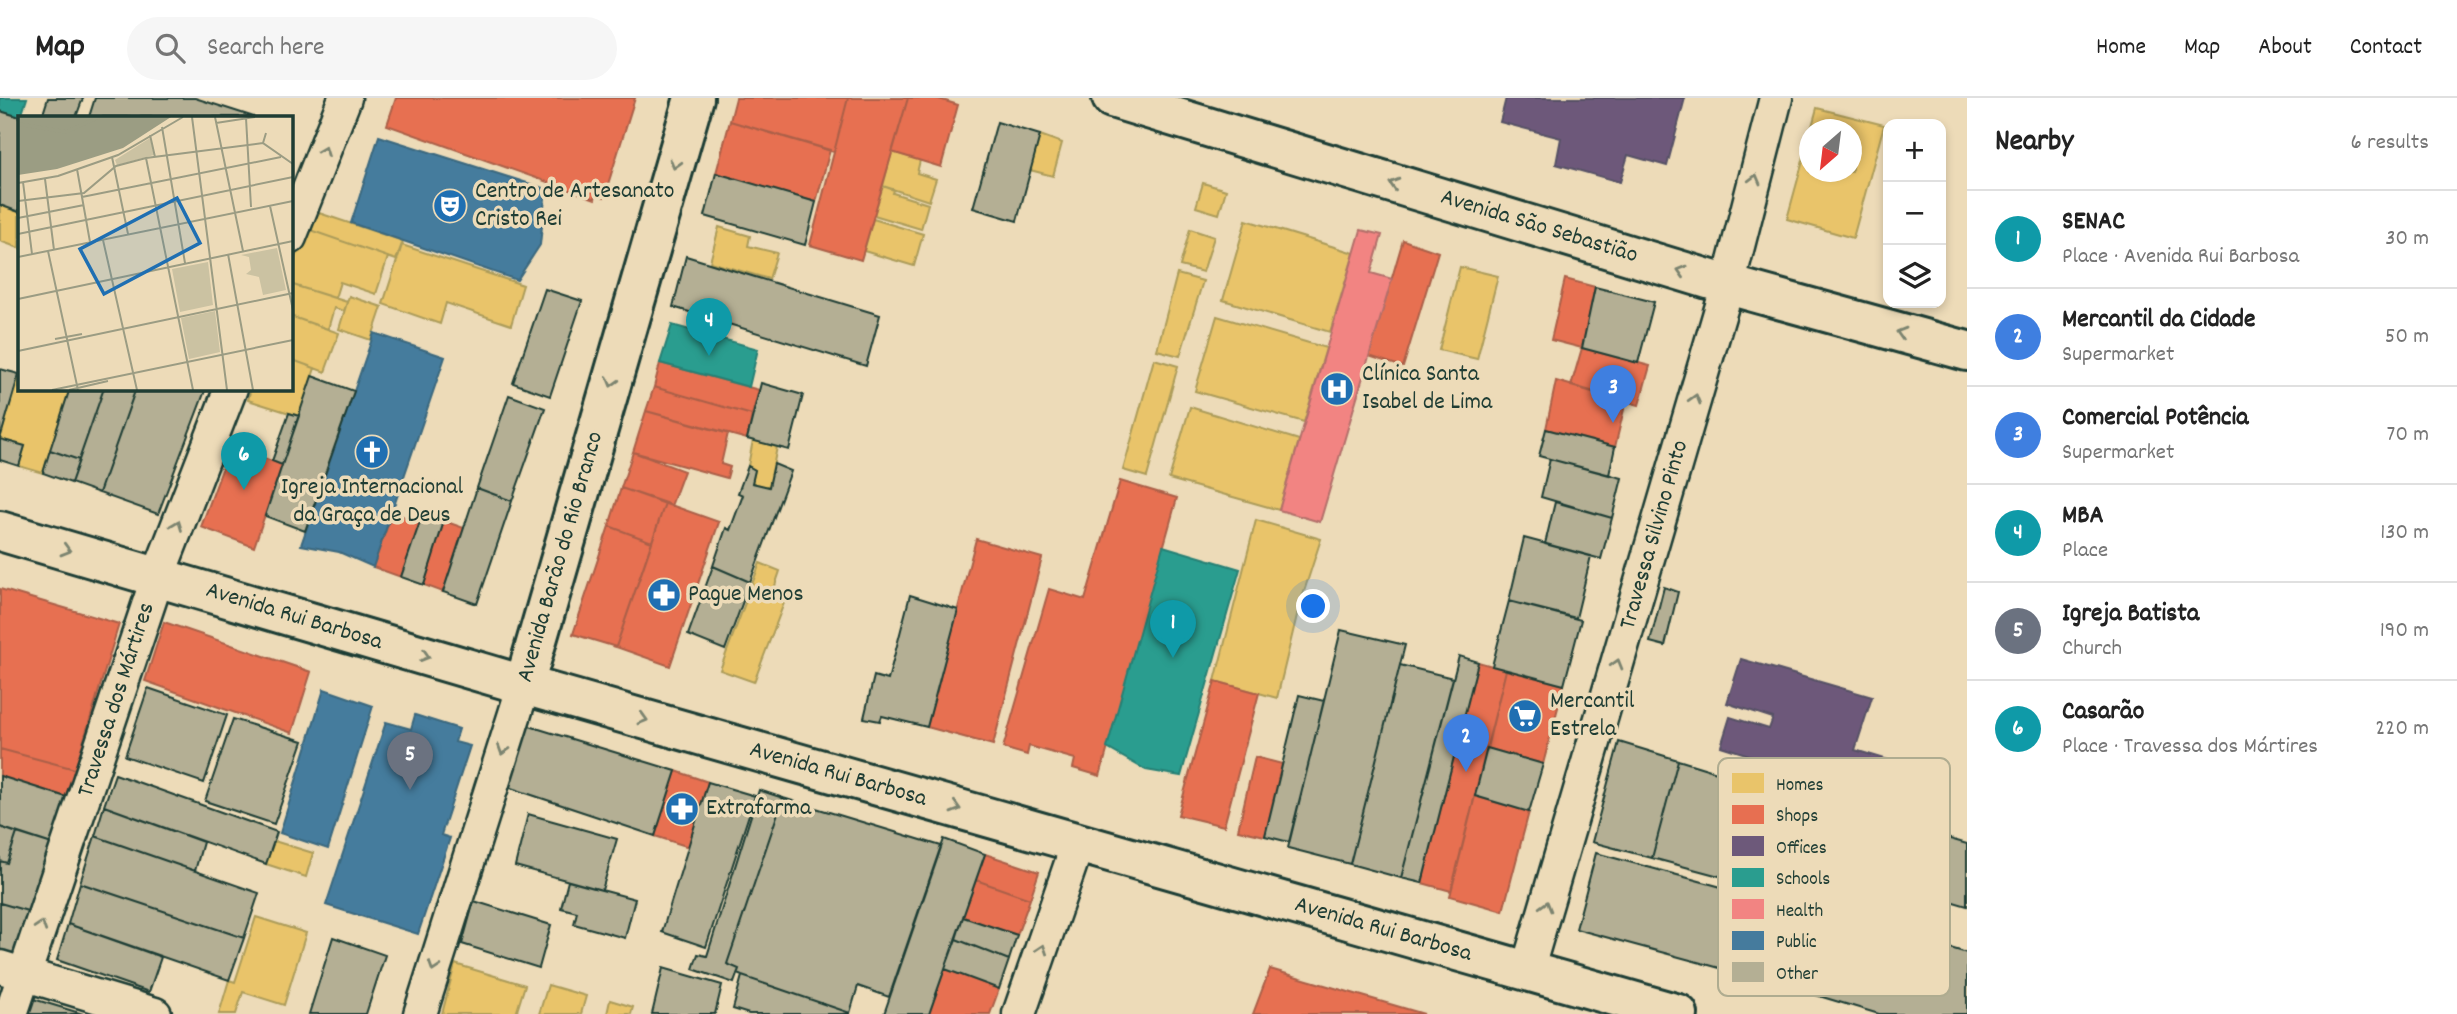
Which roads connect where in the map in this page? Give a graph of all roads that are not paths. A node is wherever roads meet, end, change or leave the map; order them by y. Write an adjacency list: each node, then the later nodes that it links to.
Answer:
1 (345, 98): 5 (street, one-way to 1)
2 (694, 98): 11 (main road, Avenida Barão do Rio Branco, one-way to 11)
3 (1112, 98): 6 (main road, Avenida São Sebastião, one-way to 3)
4 (1776, 98): 6 (street, Travessa Silvino Pinto, one-way to 4)
5 (292, 232)
6 (1728, 285): 7 (main road, Avenida São Sebastião, one-way to 6); 14 (street, Travessa Silvino Pinto, one-way to 6)
7 (1967, 351)
8 (230, 390): 10 (street, Travessa dos Mártires, one-way to 8)
9 (0, 531): 10 (main road, Avenida Rui Barbosa, one-way to 10)
10 (158, 576): 11 (main road, Avenida Rui Barbosa, one-way to 11); 13 (street, Travessa dos Mártires, one-way to 10)
11 (524, 685): 12 (main road, Avenida Rui Barbosa, one-way to 12); 17 (street, Avenida Barão do Rio Branco, one-way to 17)
12 (1078, 843): 14 (main road, Avenida Rui Barbosa); 18 (street, one-way to 12)
13 (12, 971): 15 (street, Travessa dos Mártires); 16 (street)
14 (1527, 971): 19 (main road, Avenida Rui Barbosa)
15 (11, 1014)
16 (155, 1014)
17 (419, 1014)
18 (1020, 1014)
19 (1678, 1014)

